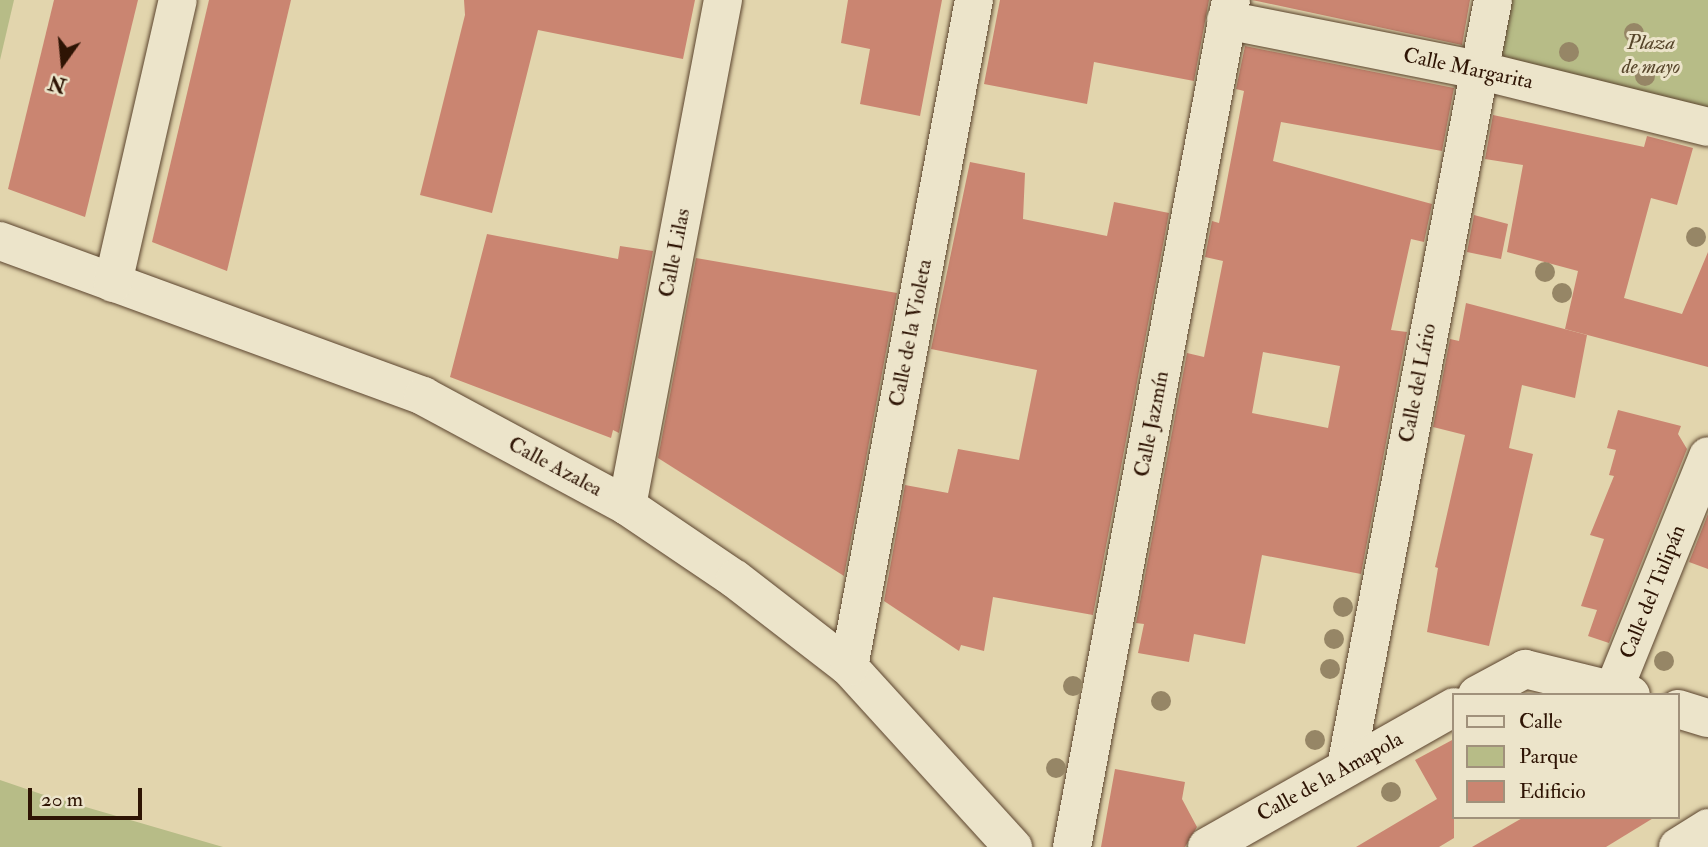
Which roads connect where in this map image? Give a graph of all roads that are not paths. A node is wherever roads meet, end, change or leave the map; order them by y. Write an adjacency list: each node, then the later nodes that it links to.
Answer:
1 (178, 0): 9 (street)
2 (723, 0): 11 (street, Calle Lilas)
3 (974, 0): 12 (street, Calle de la Violeta)
4 (1493, 0): 6 (street, Calle del Lírio)
5 (1229, 10): 6 (street, Calle Margarita); 21 (street, Calle Jazmín)
6 (1478, 70): 7 (street, Calle Margarita); 18 (street, Calle del Lírio)
7 (1708, 127)
8 (0, 242): 9 (street, Calle Azalea)
9 (113, 283): 11 (street, Calle Azalea)
10 (1708, 456): 13 (street, Calle del Tulipán)
11 (627, 506): 12 (street, Calle Azalea)
12 (849, 667): 20 (street, Calle Azalea)
13 (1623, 692): 14 (street)
14 (1481, 693)
15 (1452, 708): 18 (street, Calle de la Amapola)
16 (1680, 710): 17 (street)
17 (1708, 718)
18 (1346, 767): 22 (street, Calle de la Amapola)
19 (1708, 828): 23 (street)
20 (1013, 847)
21 (1072, 847)
22 (1207, 847)
23 (1678, 847)

